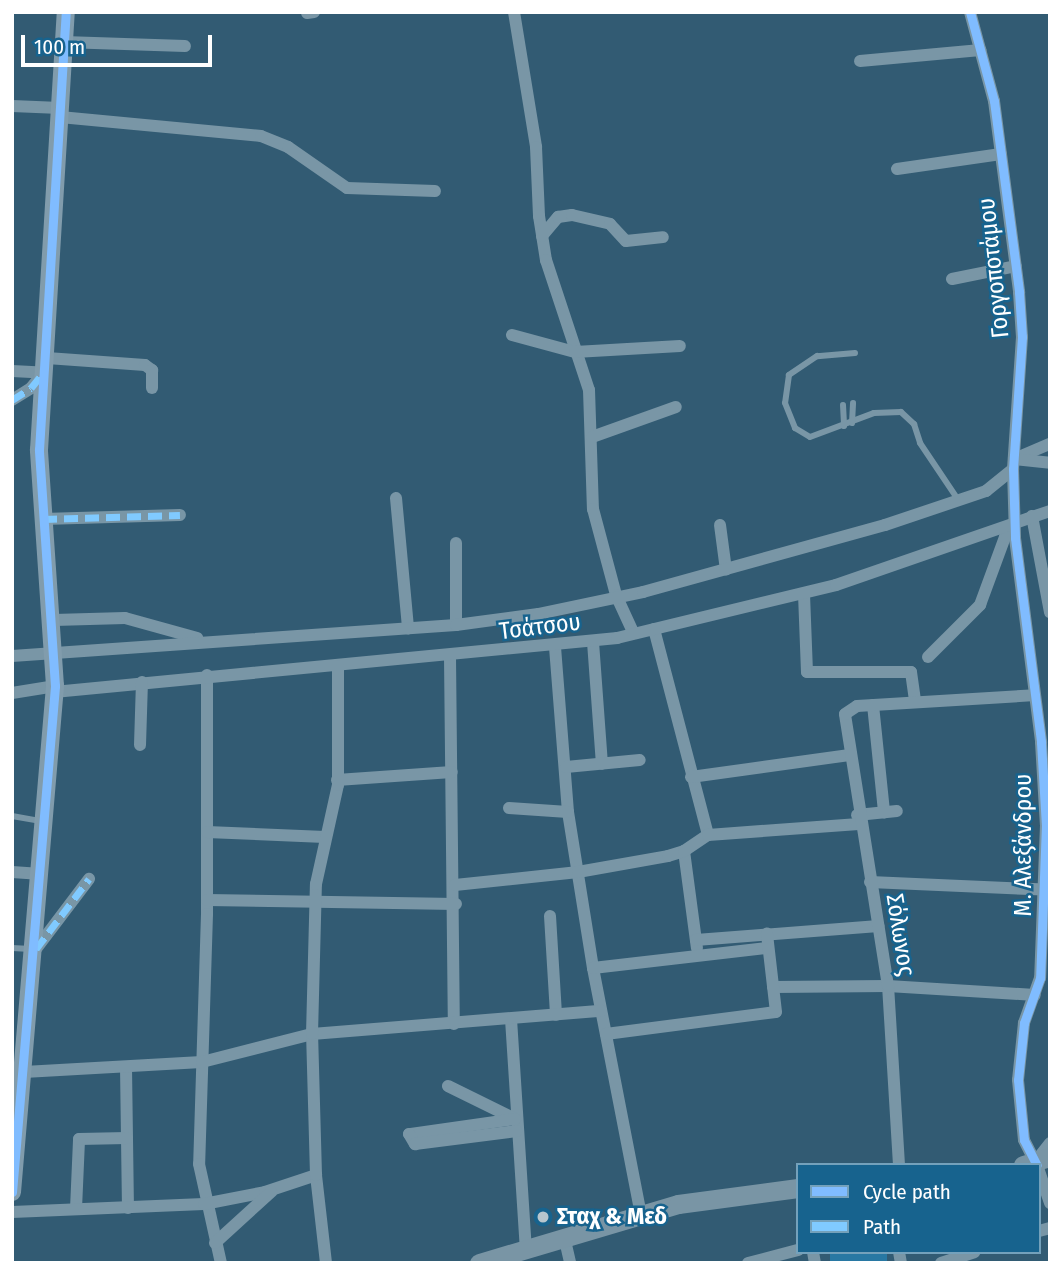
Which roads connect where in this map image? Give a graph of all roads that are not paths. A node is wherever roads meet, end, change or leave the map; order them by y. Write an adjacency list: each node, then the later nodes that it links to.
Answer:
1 (66, 12): 6 (street)
2 (314, 12): 5 (street)
3 (514, 12): 15 (street)
4 (970, 12): 8 (street, Γοργοποτάμου)
5 (307, 13)
6 (64, 42): 7 (street); 11 (street)
7 (185, 46)
8 (980, 50): 9 (street); 12 (street, Γοργοποτάμου)
9 (860, 61)
10 (12, 106): 11 (street)
11 (60, 113): 14 (street); 23 (street)
12 (1001, 154): 13 (street); 17 (street, Γοργοποτάμου)
13 (897, 169)
14 (435, 191)
15 (542, 236): 16 (street); 21 (street)
16 (663, 237)
17 (1017, 266): 18 (street); 35 (street, Γοργοποτάμου)
18 (952, 279)
19 (512, 335): 21 (street)
20 (680, 346): 21 (street)
21 (575, 352): 32 (street)
22 (855, 353): 31 (lane)
23 (45, 368): 24 (street); 25 (street); 26 (street); 41 (street)
24 (12, 371)
25 (152, 388)
26 (12, 400)
27 (853, 403): 30 (lane)
28 (843, 405): 31 (lane)
29 (676, 407): 32 (street)
30 (852, 423): 31 (lane); 37 (lane)
31 (844, 426)
32 (592, 438): 47 (street)
33 (1050, 444): 35 (street)
34 (1050, 463): 35 (street)
35 (1013, 464): 37 (street); 42 (street, Γοργοποτάμου)
36 (396, 498): 51 (street)
37 (959, 501): 45 (street)
38 (1050, 510): 40 (street, Τσάτσου)
39 (180, 515): 41 (street)
40 (1032, 516): 42 (street, Τσάτσου); 48 (street)
41 (43, 519): 49 (street)
42 (1015, 523): 46 (street, Τσάτσου); 60 (street); 66 (street, Μ. Αλεξάνδρου)
43 (720, 525): 45 (street)
44 (456, 543): 50 (street)
45 (726, 570): 47 (street)
46 (804, 594): 52 (street, Τσάτσου); 67 (street)
47 (616, 595): 50 (street); 53 (street)
48 (1050, 612)
49 (54, 620): 54 (street); 57 (street)
50 (456, 625): 51 (street)
51 (408, 628): 54 (street)
52 (654, 629): 53 (street, Τσάτσου); 75 (street)
53 (633, 632): 55 (street, Τσάτσου)
54 (205, 640): 57 (street)
55 (593, 642): 56 (street, Τσάτσου); 72 (street)
56 (555, 647): 59 (street, Τσάτσου); 73 (street)
57 (55, 651): 58 (street); 64 (street)
58 (12, 656)
59 (450, 657): 61 (street, Τσάτσου); 74 (street)
60 (928, 657)
61 (338, 666): 62 (street, Τσάτσου); 76 (street)
62 (207, 675): 63 (street, Τσάτσου); 82 (street)
63 (142, 682): 64 (street, Τσάτσου); 69 (street)
64 (55, 689): 65 (street, Τσάτσου); 81 (street)
65 (12, 693)
66 (1035, 695): 67 (street); 92 (street, Μ. Αλεξάνδρου)
67 (915, 702): 68 (street)
68 (873, 705): 70 (street, Σόλωνος); 80 (street)
69 (140, 745)
70 (849, 755): 75 (street); 80 (street, Σόλωνος)
71 (640, 760): 72 (street)
72 (602, 764): 73 (street)
73 (566, 767): 78 (street)
74 (453, 772): 76 (street); 91 (street)
75 (691, 777): 83 (street)
76 (337, 780): 84 (street)
77 (509, 808): 78 (street)
78 (568, 813): 87 (street)
79 (12, 816): 81 (lane)
80 (858, 820): 83 (street); 90 (street, Σόλωνος)
81 (46, 821): 88 (street)
82 (207, 832): 84 (street); 93 (street)
83 (708, 835): 85 (street)
84 (325, 837): 95 (street)
85 (684, 851): 87 (street); 99 (street)
86 (12, 872): 88 (street)
87 (578, 872): 91 (street); 104 (street)
88 (41, 874): 102 (street)
89 (89, 879): 102 (street)
90 (870, 882): 92 (street); 97 (street, Σόλωνος)
91 (456, 885): 94 (street)
92 (1047, 890): 107 (street, Μ. Αλεξάνδρου)
93 (207, 900): 95 (street); 114 (street)
94 (456, 904): 95 (street); 111 (street)
95 (315, 905): 112 (street)
96 (550, 916): 109 (street)
97 (878, 926): 98 (street); 106 (street, Σόλωνος)
98 (766, 934): 99 (street); 101 (street)
99 (696, 940): 103 (street)
100 (12, 948): 102 (lane)
101 (768, 948): 103 (street); 105 (street)
102 (36, 949): 116 (street)
103 (698, 957): 104 (street)
104 (593, 968): 108 (street)
105 (773, 986): 106 (street); 113 (street)
106 (888, 986): 107 (street); 122 (street, Σόλωνος)
107 (1035, 995): 123 (street, Μ. Αλεξάνδρου)
108 (601, 1010): 109 (street); 113 (street)
109 (556, 1014): 110 (street)
110 (511, 1019): 111 (street); 119 (street)
111 (454, 1024): 112 (street)
112 (312, 1034): 114 (street); 125 (street)
113 (606, 1034): 135 (street)
114 (202, 1062): 115 (street); 130 (street)
115 (126, 1067): 116 (street); 120 (street)
116 (24, 1072): 118 (street)
117 (448, 1086): 119 (street)
118 (16, 1094): 129 (street)
119 (516, 1125): 119 (street); 138 (street)
120 (127, 1138): 132 (street); 133 (street)
121 (1050, 1143): 124 (street)
122 (899, 1163)
123 (1036, 1163)
124 (1038, 1163)
125 (316, 1175): 127 (street); 142 (street)
126 (1041, 1176): 131 (street, Μ. Αλεξάνδρου)
127 (276, 1187): 130 (street); 137 (street)
128 (796, 1188): 135 (main road)
129 (12, 1192)
130 (204, 1203): 132 (street); 137 (street)
131 (1050, 1203)
132 (128, 1208): 133 (street)
133 (76, 1209): 134 (street)
134 (12, 1212)
135 (641, 1214): 136 (main road)
136 (564, 1236): 138 (main road); 144 (street)
137 (215, 1243): 141 (street)
138 (526, 1248): 143 (main road)
139 (796, 1251): 145 (street)
140 (968, 1254): 146 (street)
141 (221, 1263)
142 (326, 1263)
143 (479, 1263)
144 (570, 1263)
145 (748, 1263)
146 (941, 1263)

